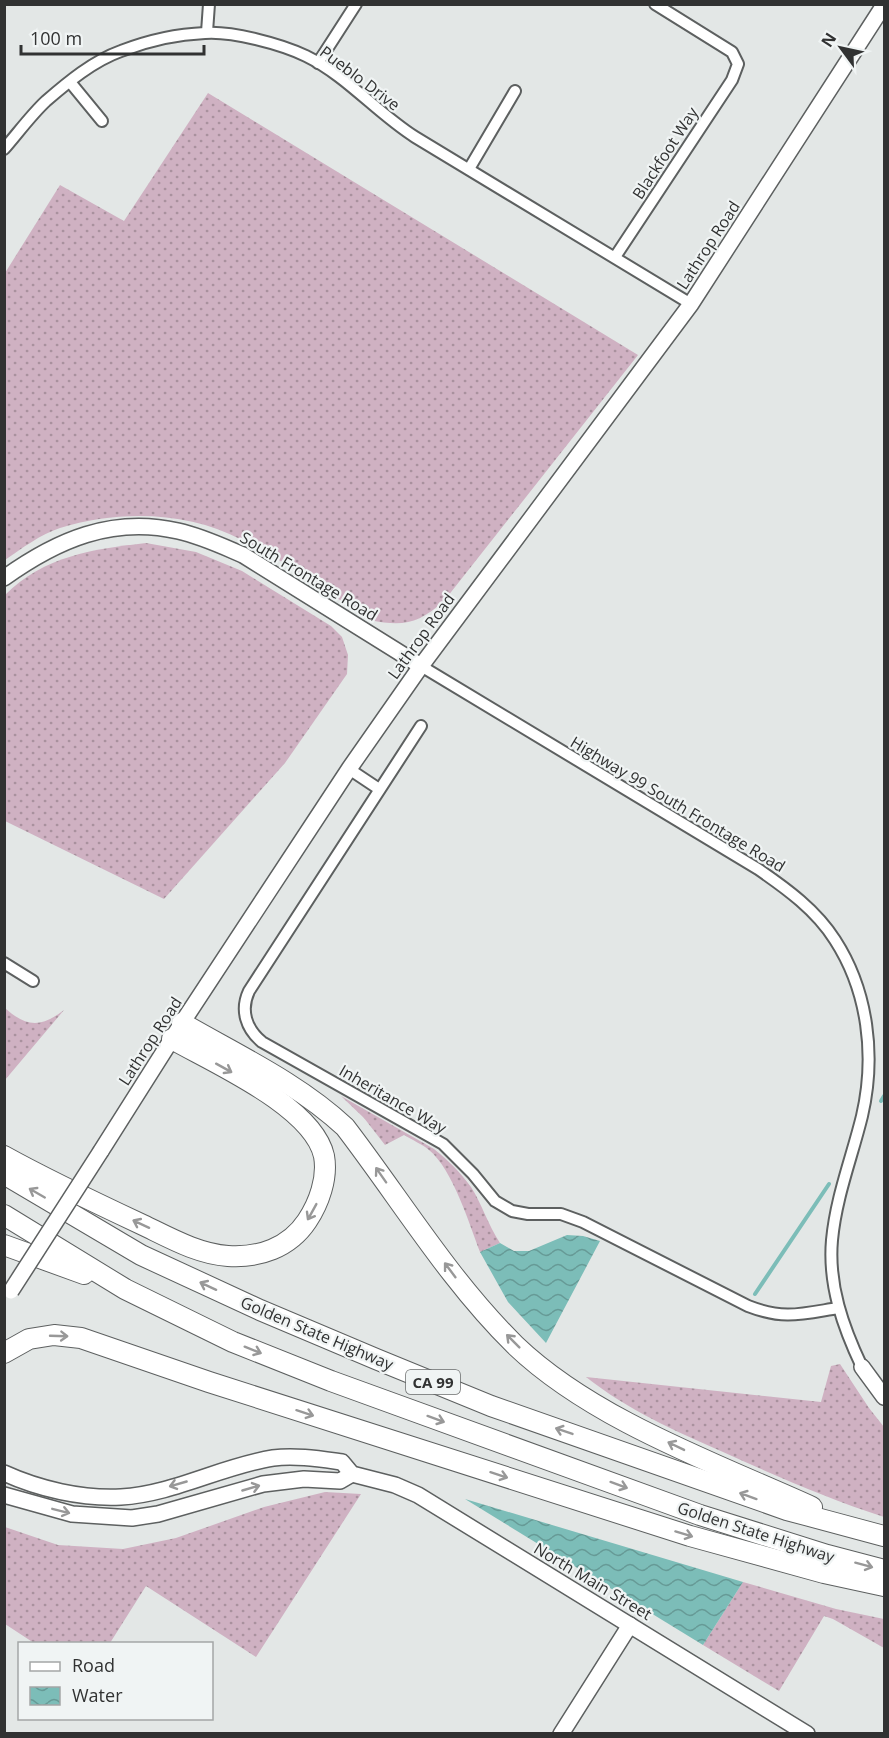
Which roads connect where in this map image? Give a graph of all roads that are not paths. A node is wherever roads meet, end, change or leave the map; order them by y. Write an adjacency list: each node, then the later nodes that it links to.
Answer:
1 (209, 4): 5 (street)
2 (356, 4): 6 (street)
3 (655, 4): 12 (street, Blackfoot Way)
4 (885, 5): 13 (street, Lathrop Road)
5 (207, 32): 6 (street, Pueblo Drive); 7 (street, Pueblo Drive)
6 (318, 63): 11 (street, Pueblo Drive)
7 (70, 82): 9 (street); 10 (street, Pueblo Drive)
8 (515, 91): 11 (street)
9 (102, 121)
10 (4, 149)
11 (469, 169): 12 (street, Pueblo Drive)
12 (615, 257): 13 (street, Pueblo Drive)
13 (691, 304): 15 (street, Lathrop Road)
14 (4, 578): 15 (street, South Frontage Road)
15 (421, 666): 17 (street, Lathrop Road); 28 (street, Highway 99 South Frontage Road)
16 (421, 726): 18 (street, Inheritance Way)
17 (349, 770): 18 (street); 21 (street, Lathrop Road)
18 (379, 789): 28 (street, Inheritance Way)
19 (4, 963): 20 (street)
20 (33, 981)
21 (177, 1031): 22 (highway, one-way to 22); 27 (street, Lathrop Road, bridge); 35 (highway, one-way to 21)
22 (4, 1156)
23 (4, 1174): 35 (highway, Golden State Highway / CA 99, one-way to 23)
24 (4, 1215): 26 (highway, Golden State Highway / CA 99)
25 (4, 1245): 26 (highway)
26 (125, 1288): 37 (highway, Golden State Highway / CA 99, one-way to 37)
27 (8, 1296)
28 (838, 1308): 30 (street, Highway 99 South Frontage Road)
29 (4, 1353): 38 (highway, one-way to 38)
30 (862, 1367): 31 (street)
31 (885, 1397)
32 (4, 1473): 33 (street, North Main Street, one-way to 32)
33 (352, 1474): 34 (street, North Main Street, one-way to 33); 39 (street, North Main Street)
34 (4, 1495)
35 (863, 1530): 36 (highway, Golden State Highway / CA 99)
36 (885, 1536)
37 (885, 1570)
38 (885, 1586)
39 (630, 1625): 40 (street); 41 (street, North Main Street)
40 (561, 1734)
41 (807, 1734)

